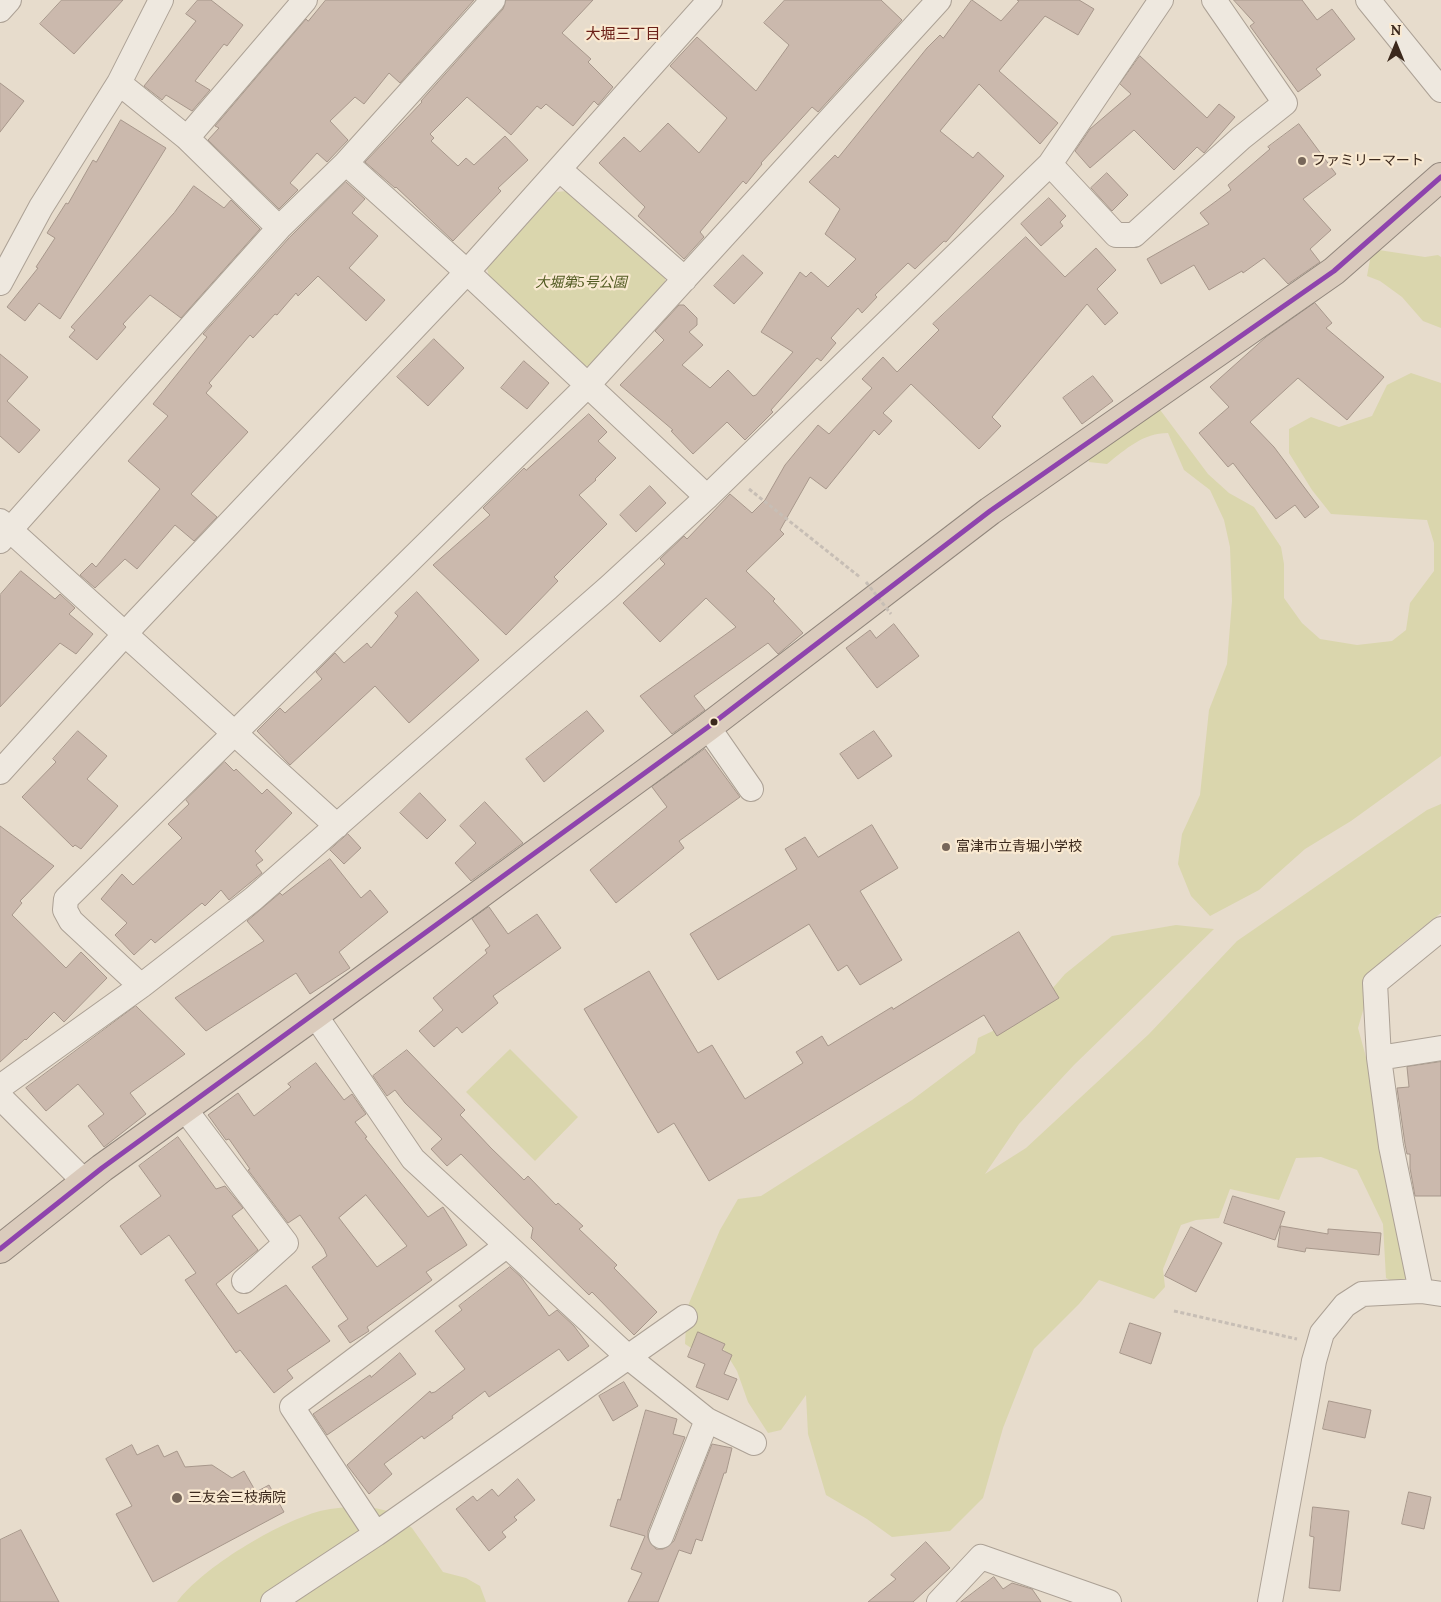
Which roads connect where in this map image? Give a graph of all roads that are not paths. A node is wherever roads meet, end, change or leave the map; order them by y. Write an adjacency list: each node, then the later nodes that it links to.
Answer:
1 (9, 0): 10 (street)
2 (161, 0): 11 (street)
3 (305, 0): 13 (street)
4 (493, 0): 14 (street)
5 (710, 0): 16 (street)
6 (1161, 0): 15 (street)
7 (1214, 0): 15 (street)
8 (1368, 0): 12 (street)
9 (929, 3): 20 (street)
10 (0, 10)
11 (119, 82): 13 (street); 21 (street)
12 (1441, 90)
13 (187, 138): 18 (street)
14 (346, 163): 18 (street); 19 (street)
15 (1050, 164): 23 (street)
16 (560, 170): 19 (street); 20 (street)
17 (1441, 177): 26 (highway)
18 (279, 228): 24 (street)
19 (467, 272): 22 (street); 25 (street)
20 (685, 279): 22 (street)
21 (0, 283)
22 (586, 386): 23 (street); 27 (street)
23 (707, 497): 30 (street)
24 (3, 531): 25 (street)
25 (124, 634): 27 (street); 28 (street)
26 (708, 727): 29 (street); 33 (highway)
27 (234, 735): 30 (street); 32 (street)
28 (0, 772)
29 (751, 789)
30 (337, 826): 32 (street)
31 (1441, 930): 35 (street)
32 (141, 986): 36 (street)
33 (315, 1015): 38 (highway); 40 (street)
34 (1441, 1048): 35 (street)
35 (1379, 1058): 43 (street)
36 (0, 1087)
37 (0, 1097): 39 (street)
38 (184, 1108): 39 (highway); 42 (street)
39 (84, 1181): 41 (highway)
40 (506, 1246): 45 (street); 48 (street)
41 (0, 1249)
42 (244, 1281)
43 (1431, 1292): 54 (street)
44 (685, 1317): 45 (street)
45 (627, 1356): 46 (street); 48 (street)
46 (707, 1420): 47 (street); 49 (street)
47 (754, 1443)
48 (376, 1534): 51 (street)
49 (661, 1536)
50 (1068, 1594): 52 (street); 53 (street)
51 (273, 1602)
52 (939, 1602)
53 (1109, 1602)
54 (1270, 1602)

